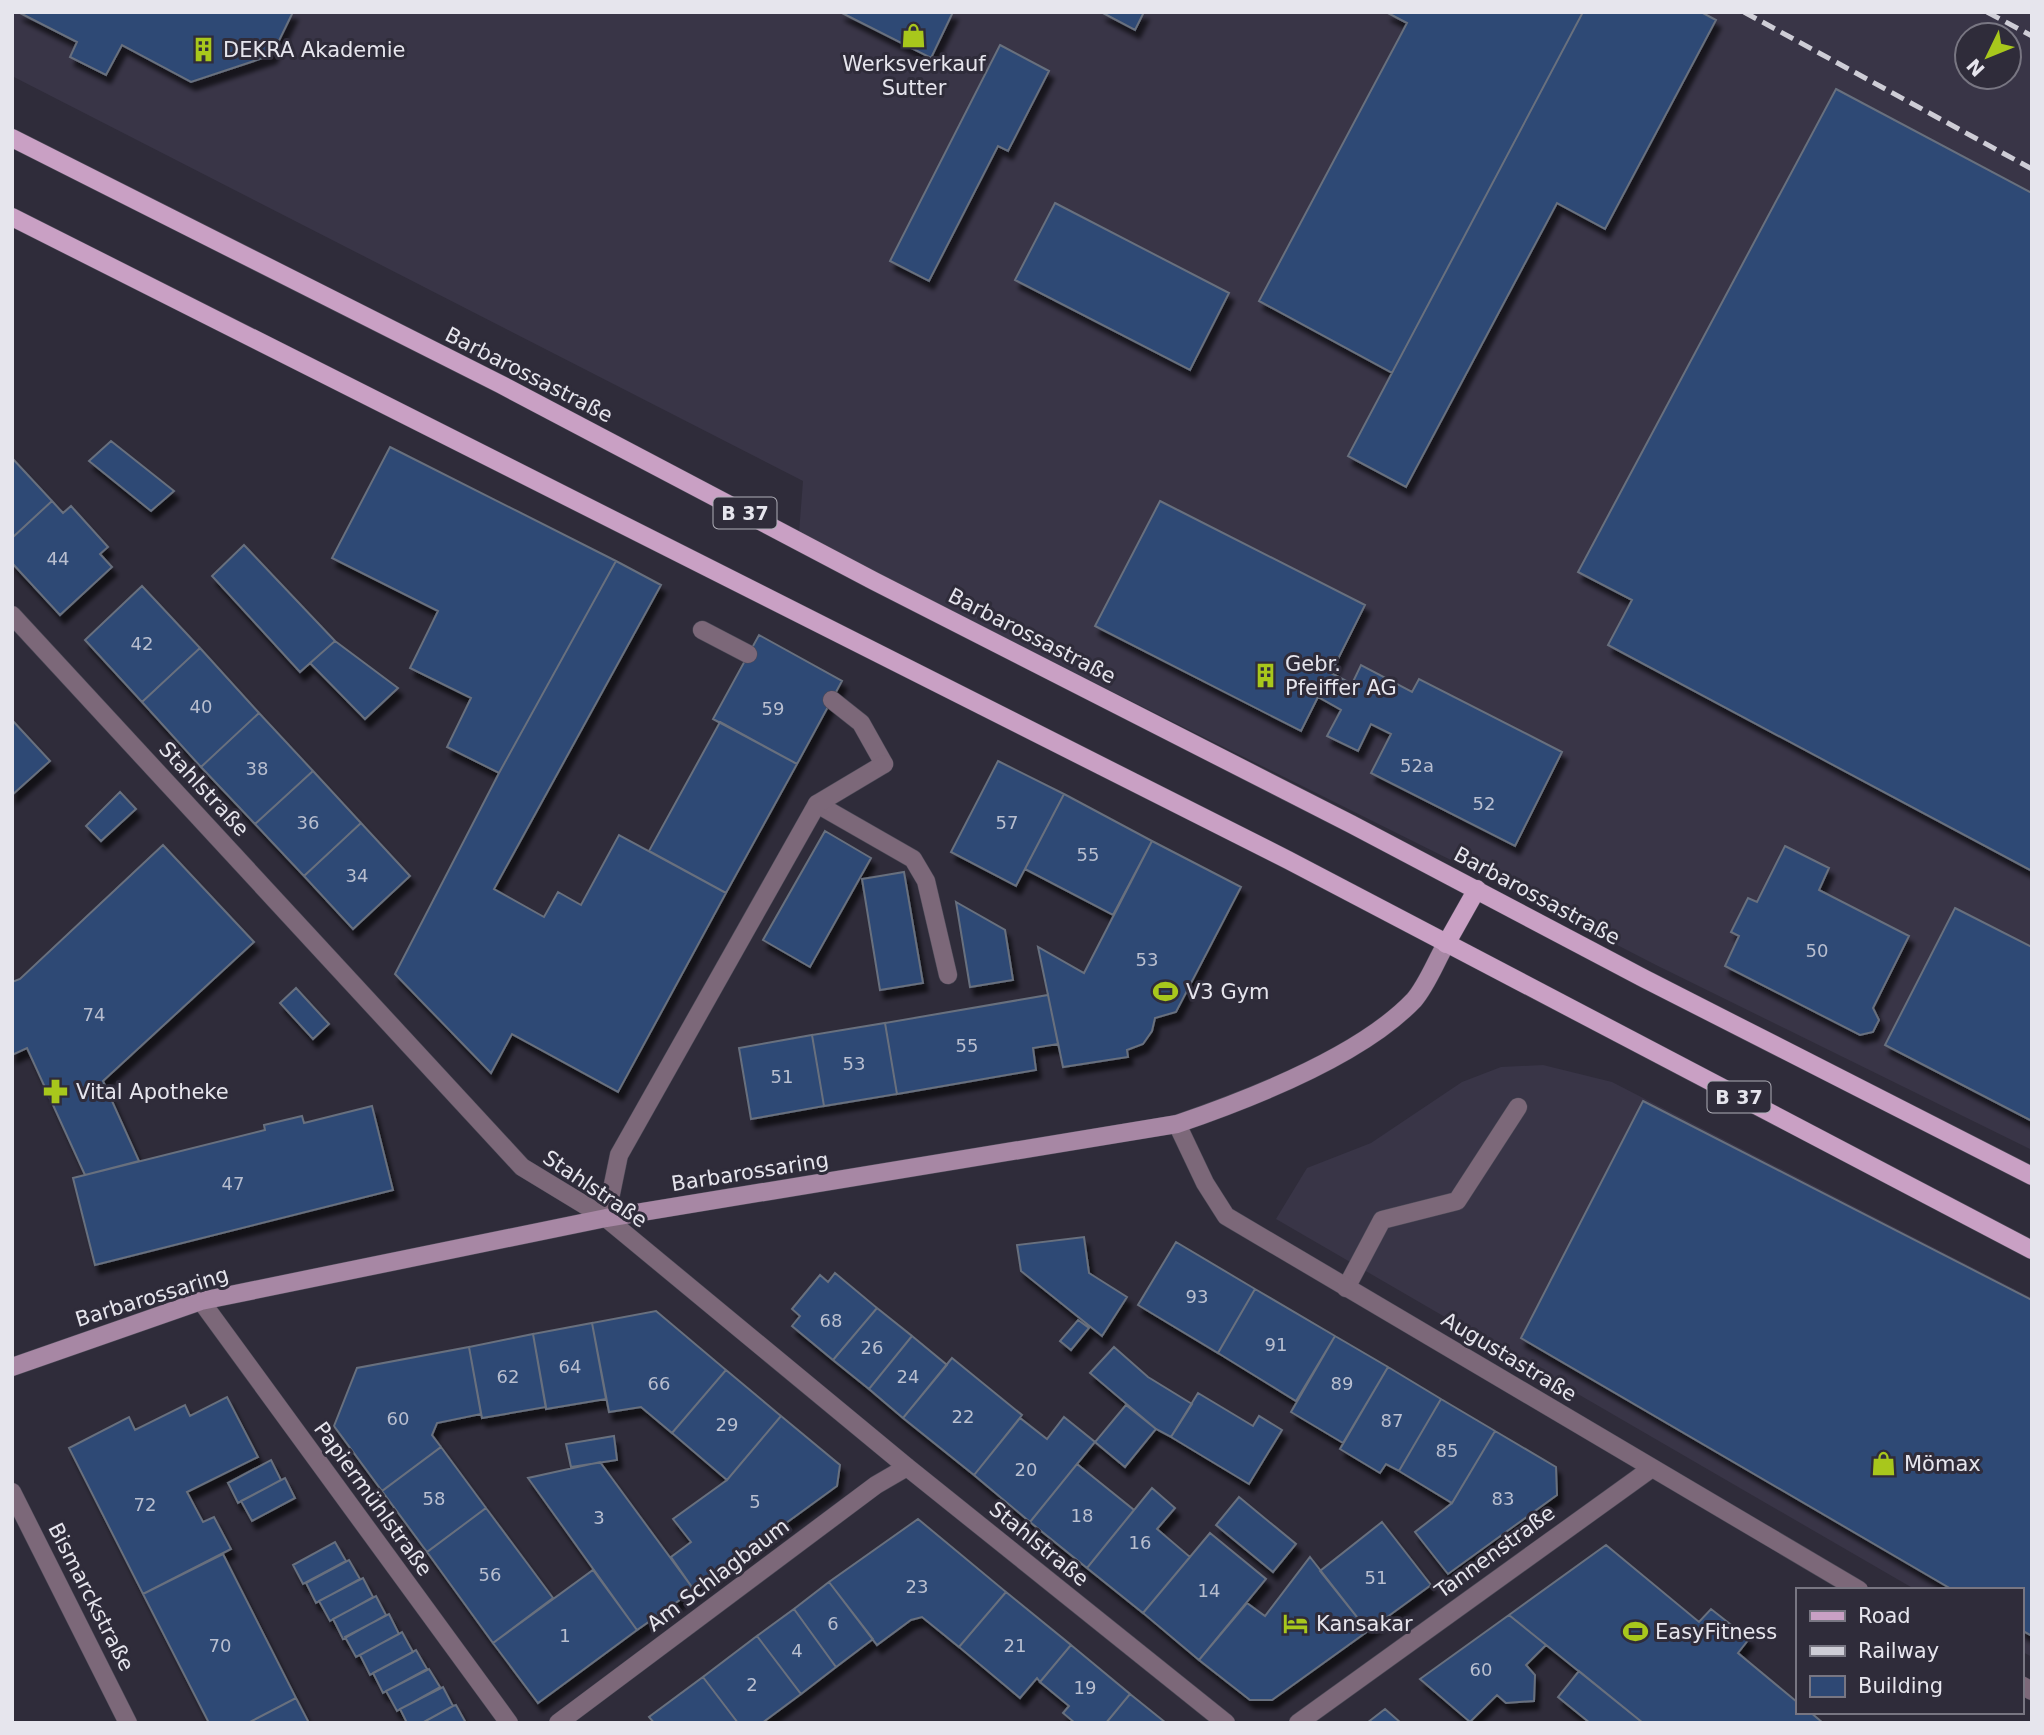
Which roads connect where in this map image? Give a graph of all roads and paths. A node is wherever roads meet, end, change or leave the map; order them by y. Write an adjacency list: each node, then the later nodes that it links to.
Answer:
1 (12, 138): 8 (main road, Barbarossastraße / B 37)
2 (12, 217): 9 (main road, B 37)
3 (12, 615): 14 (street, Stahlstraße)
4 (702, 630): 5 (street)
5 (748, 653)
6 (832, 699): 7 (street)
7 (817, 804): 10 (street); 14 (street)
8 (1476, 889): 9 (main road); 13 (main road, Barbarossastraße / B 37)
9 (1447, 944): 12 (street, Barbarossaring); 15 (main road, B 37)
10 (948, 975)
11 (1518, 1107): 16 (street)
12 (1177, 1124): 14 (street, Barbarossaring); 16 (street, Augustastraße)
13 (2032, 1176)
14 (606, 1219): 17 (street, Barbarossaring); 19 (street, Stahlstraße)
15 (2032, 1250)
16 (1346, 1288): 20 (street, Augustastraße)
17 (201, 1301): 18 (street, Barbarossaring); 24 (street, Papiermühlstraße)
18 (12, 1367)
19 (907, 1467): 25 (street, Am Schlagbaum); 26 (street, Stahlstraße)
20 (1652, 1468): 22 (street, Augustastraße); 27 (street, Tannenstraße)
21 (12, 1492): 23 (street, Bismarckstraße)
22 (1856, 1588)
23 (128, 1723)
24 (509, 1723)
25 (558, 1723)
26 (1226, 1723)
27 (1297, 1723)

